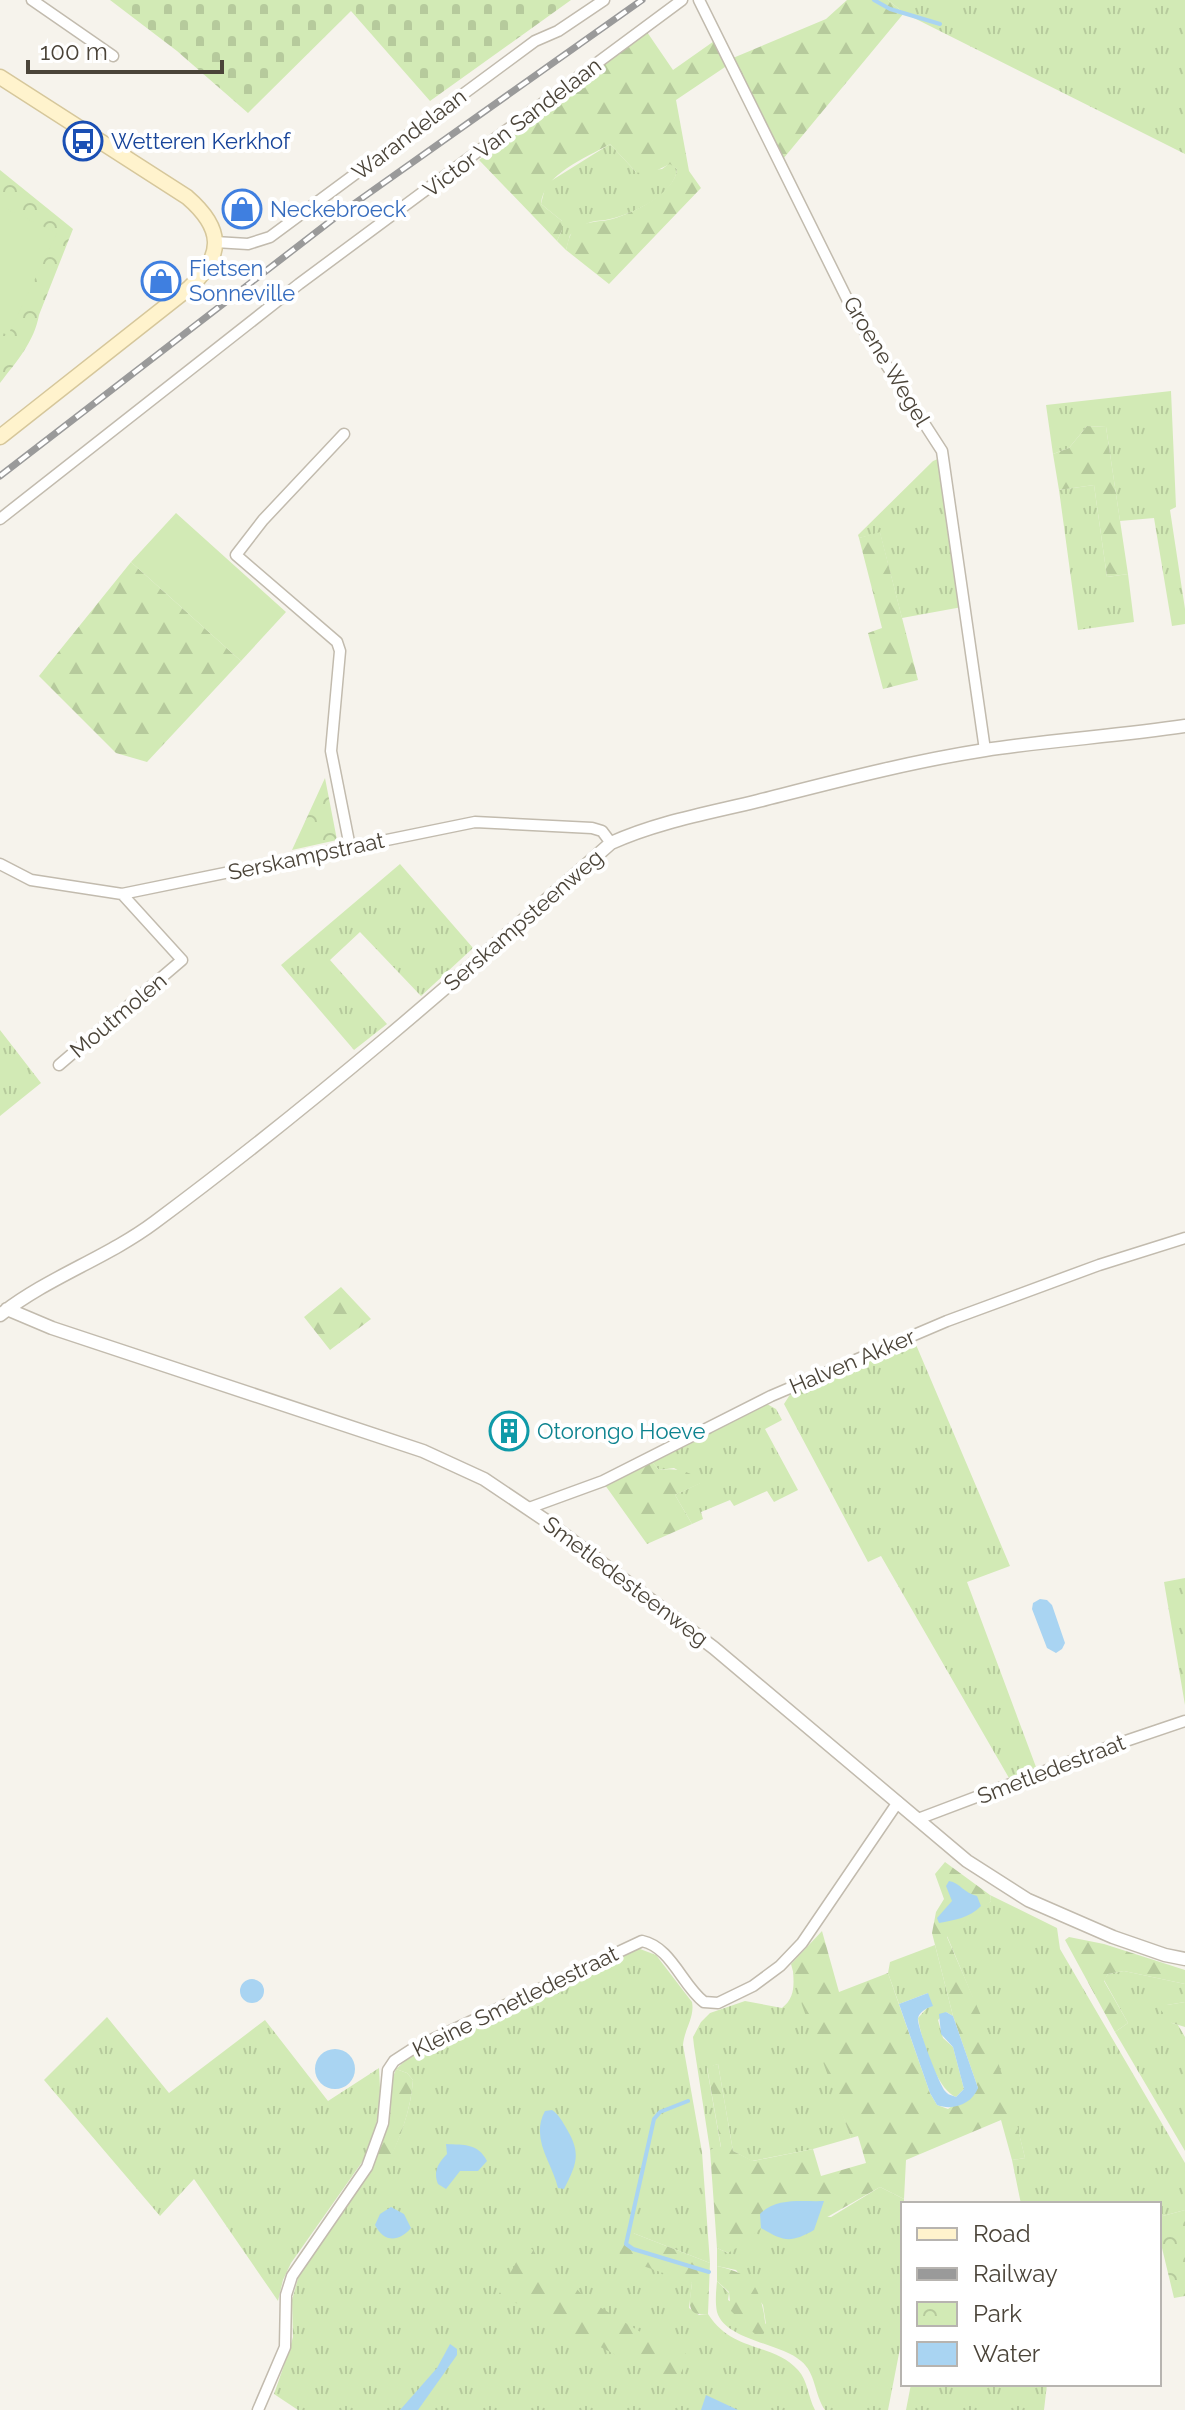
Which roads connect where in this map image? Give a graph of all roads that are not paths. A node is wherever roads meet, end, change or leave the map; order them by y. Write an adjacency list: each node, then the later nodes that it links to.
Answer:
1 (32, 0): 5 (street)
2 (604, 0): 7 (street, Warandelaan)
3 (682, 0): 10 (street, Victor Van Sandelaan)
4 (699, 0): 12 (street, Groene Wegel)
5 (113, 56)
6 (0, 77): 7 (main road)
7 (215, 242): 9 (main road)
8 (344, 434): 14 (street)
9 (0, 437)
10 (0, 519)
11 (1185, 726): 12 (street, Serskampsteenweg)
12 (985, 750): 13 (street, Serskampsteenweg)
13 (611, 843): 14 (street, Serskampstraat); 19 (street, Serskampsteenweg)
14 (350, 847): 16 (street, Serskampstraat)
15 (0, 864): 16 (street, Serskampstraat)
16 (122, 894): 17 (street, Moutmolen)
17 (59, 1065)
18 (1185, 1238): 20 (street, Halven Akker)
19 (2, 1310): 20 (street, Smetledesteenweg)
20 (529, 1508): 22 (street, Smetledesteenweg)
21 (1185, 1721): 23 (street, Smetledestraat)
22 (898, 1802): 23 (street, Smetledesteenweg); 25 (street, Kleine Smetledestraat)
23 (918, 1819): 24 (street, Smetledesteenweg)
24 (1185, 1959)
25 (258, 2410)

